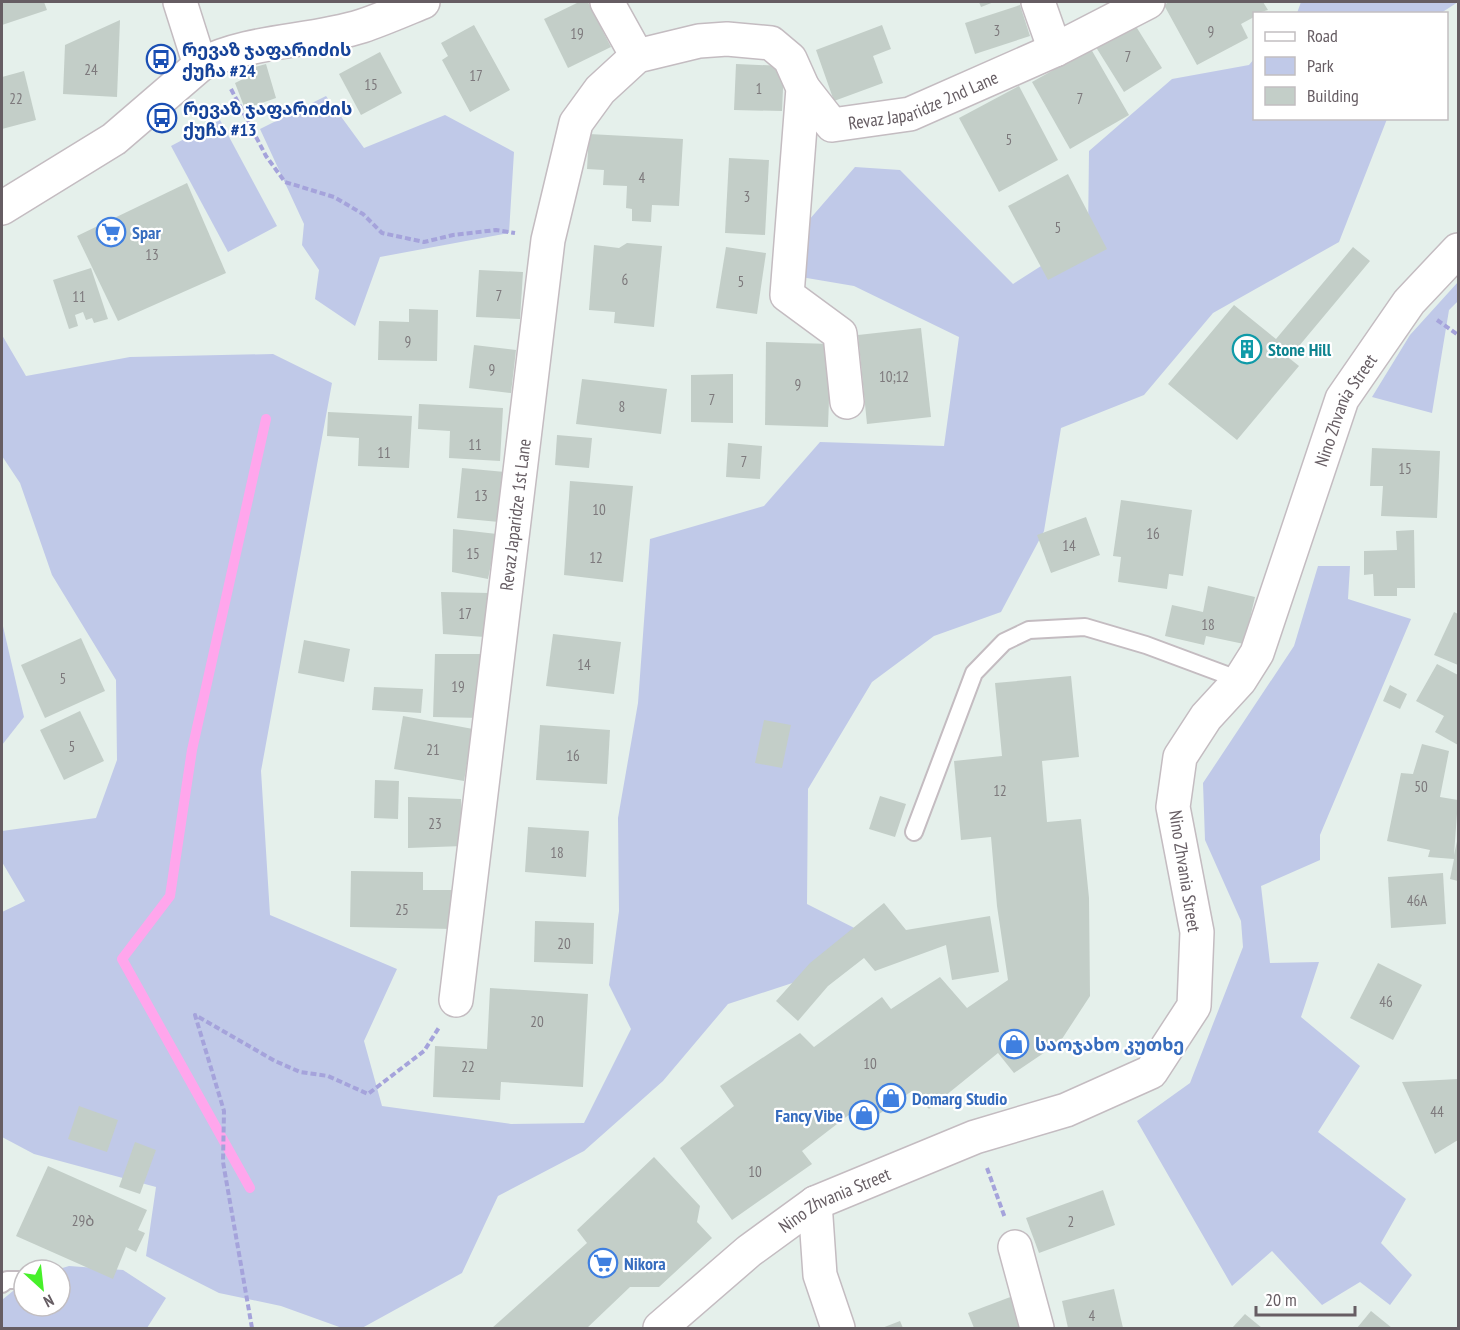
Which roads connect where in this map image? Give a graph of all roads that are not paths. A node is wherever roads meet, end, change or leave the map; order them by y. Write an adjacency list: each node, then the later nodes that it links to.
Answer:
1 (180, 2): 8 (street)
2 (423, 2): 8 (street)
3 (607, 2): 7 (street)
4 (1038, 2): 6 (street)
5 (1148, 2): 6 (street, Revaz Japaridze 2nd Lane)
6 (1055, 50): 9 (street, Revaz Japaridze 2nd Lane)
7 (637, 56): 9 (street, Revaz Japaridze 1st Lane); 15 (street, Revaz Japaridze 1st Lane)
8 (207, 61): 10 (street)
9 (803, 88): 12 (street, Revaz Japaridze 1st Lane)
10 (4, 200)
11 (1458, 250): 13 (street, Nino Zhvania Street)
12 (847, 402)
13 (1240, 680): 14 (lane); 16 (street, Nino Zhvania Street)
14 (914, 832)
15 (456, 1000)
16 (815, 1203): 18 (street, Nino Zhvania Street); 19 (street)
17 (1015, 1246): 20 (street)
18 (660, 1329)
19 (838, 1329)
20 (1037, 1329)

